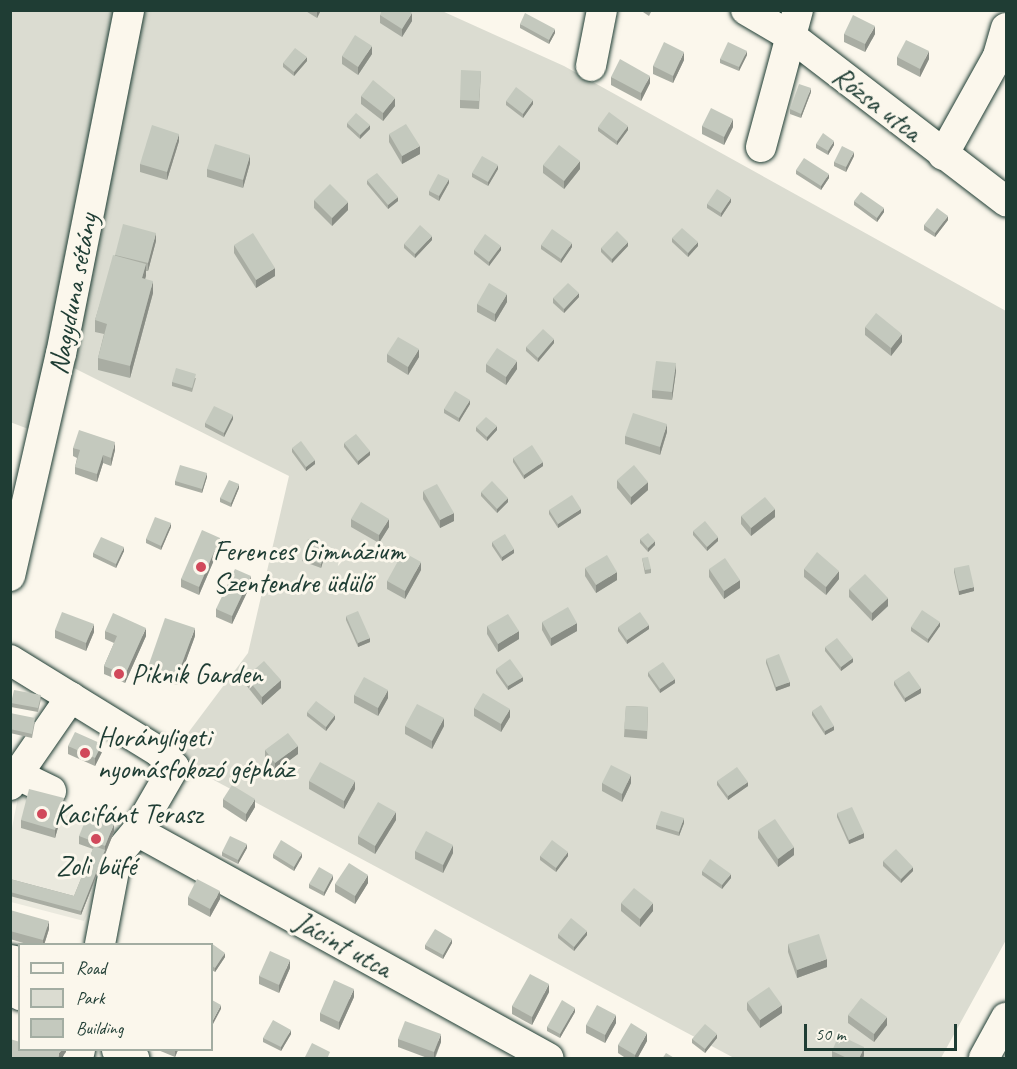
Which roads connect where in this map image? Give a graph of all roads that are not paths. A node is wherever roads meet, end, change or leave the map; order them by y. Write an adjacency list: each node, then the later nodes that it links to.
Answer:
1 (129, 10): 10 (street, Nagyduna sétány)
2 (602, 10): 6 (street)
3 (746, 10): 4 (street, Rózsa utca)
4 (795, 24): 7 (street); 8 (street, Rózsa utca)
5 (1004, 48): 8 (street)
6 (591, 66)
7 (761, 147)
8 (943, 156): 9 (street, Rózsa utca)
9 (1006, 201)
10 (10, 576)
11 (10, 660): 12 (street)
12 (71, 697): 13 (street); 15 (street)
13 (13, 779): 14 (street)
14 (51, 791)
15 (137, 831): 16 (street); 20 (street, Jácint utca)
16 (100, 943)
17 (1006, 1018): 21 (street)
18 (119, 1051): 19 (street)
19 (134, 1059)
20 (549, 1059)
21 (984, 1059)

